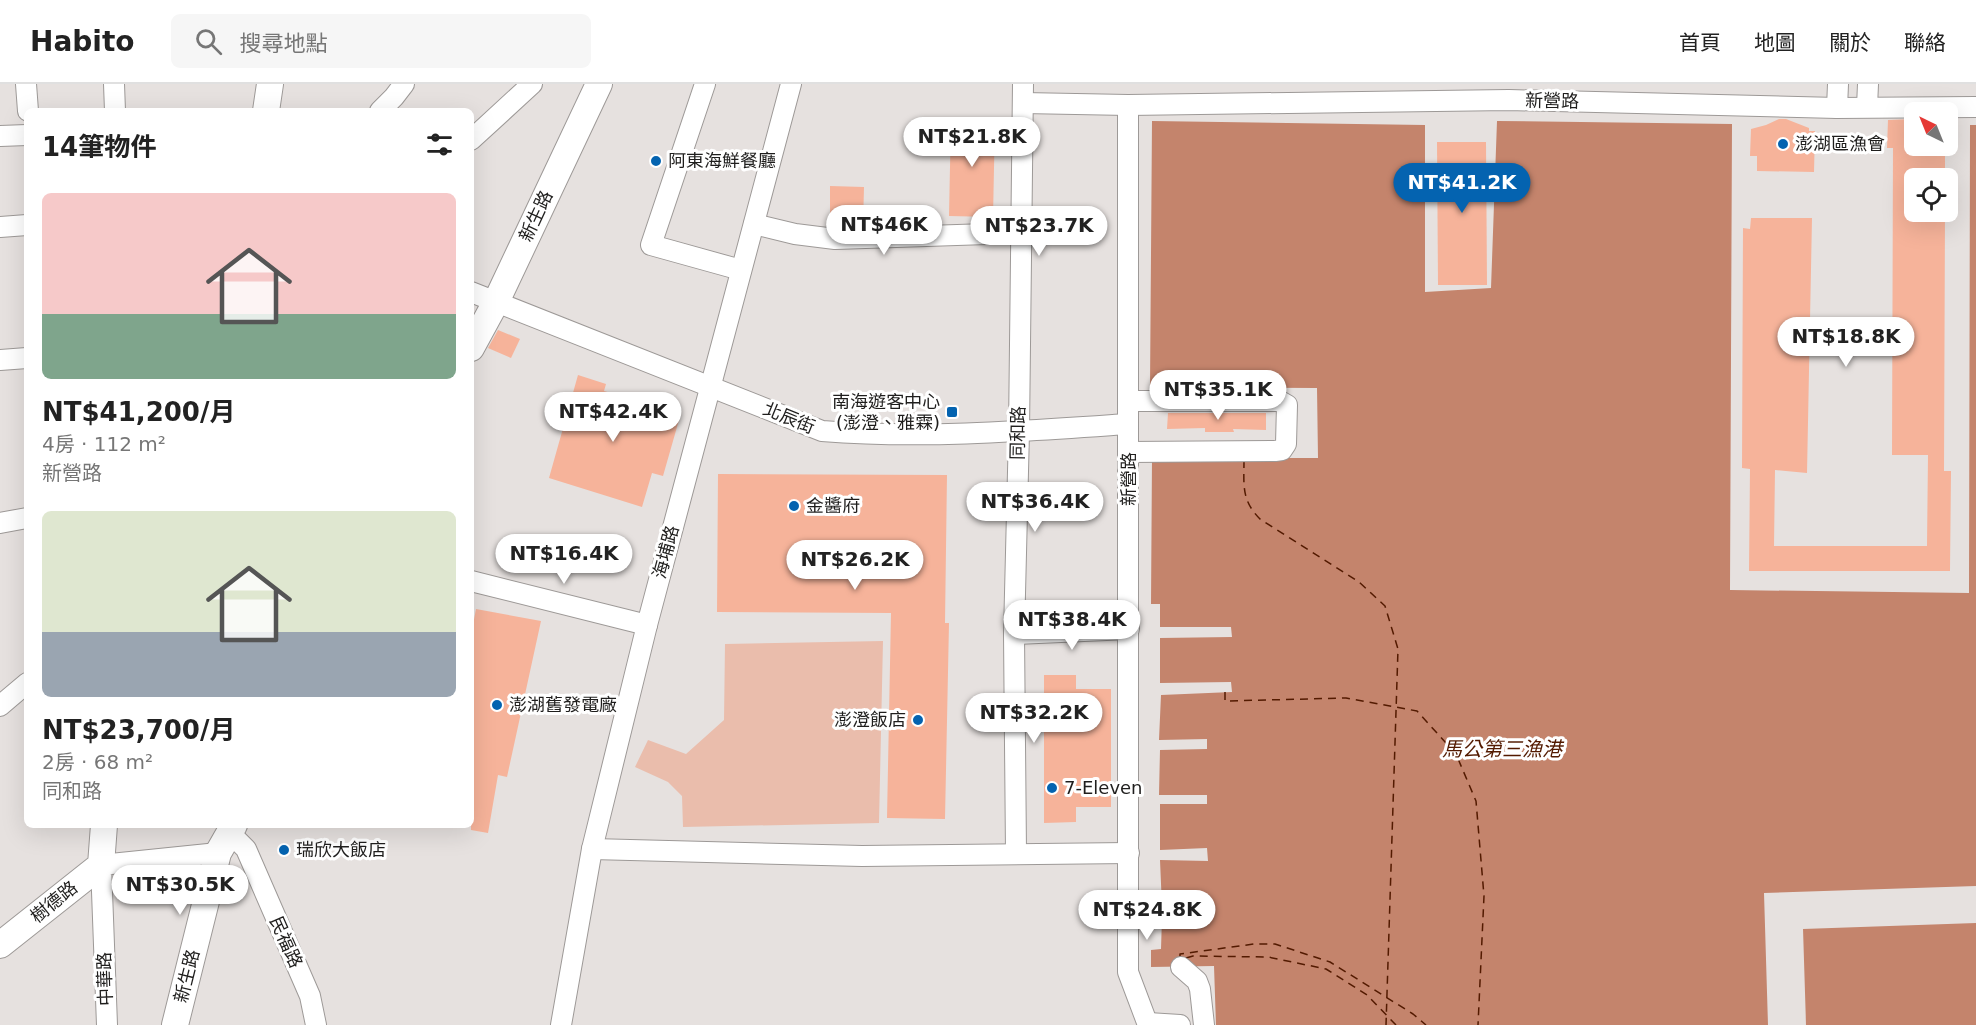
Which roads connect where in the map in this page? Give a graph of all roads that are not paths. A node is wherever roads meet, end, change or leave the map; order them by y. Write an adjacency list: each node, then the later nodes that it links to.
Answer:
1 (26, 84): 17 (street)
2 (114, 84): 18 (street)
3 (270, 84): 19 (main road)
4 (532, 84): 24 (street)
5 (599, 84): 31 (main road, 新生路)
6 (705, 84): 29 (street)
7 (791, 84): 25 (street, 海埔路)
8 (1838, 84): 21 (street)
9 (1868, 84): 15 (street)
10 (398, 88): 20 (street)
11 (1509, 92): 13 (street, 新營路); 21 (street, 新營路)
12 (1023, 93): 14 (street, 新營路); 28 (street, 同和路)
13 (1243, 93): 14 (street, 新營路)
14 (1128, 105): 36 (street, 新營路)
15 (1867, 107): 16 (street, 新營路); 21 (street, 新營路)
16 (1976, 107)
17 (27, 108)
18 (115, 108)
19 (266, 108)
20 (382, 108)
21 (1837, 108)
22 (24, 135): 23 (street)
23 (0, 136)
24 (474, 137)
25 (754, 224): 28 (street); 29 (street, 海埔路)
26 (24, 225): 27 (street)
27 (0, 227)
28 (1020, 233): 38 (street, 同和路)
29 (741, 270): 35 (street, 海埔路)
30 (474, 293): 31 (street, 北辰街)
31 (496, 302): 32 (main road, 新生路); 35 (street, 北辰街)
32 (474, 342)
33 (24, 358): 34 (street)
34 (0, 360)
35 (710, 386): 38 (street, 北辰街); 43 (street, 海埔路)
36 (1128, 401): 37 (street, 新營路); 39 (street)
37 (1128, 424): 38 (street, 北辰街); 39 (street, 新營路)
38 (1019, 431): 45 (street, 同和路)
39 (1128, 452): 44 (street, 新營路)
40 (24, 519): 41 (street)
41 (0, 523)
42 (474, 582): 43 (street)
43 (647, 625): 50 (street, 海埔路)
44 (1129, 629): 45 (street); 52 (street, 新營路)
45 (1014, 634): 51 (street, 同和路)
46 (24, 686): 47 (street)
47 (0, 706)
48 (104, 828): 53 (main road, 中華路)
49 (227, 837): 53 (street); 58 (main road, 新生路); 59 (street, 民福路)
50 (592, 849): 51 (street); 60 (street, 海埔路)
51 (1016, 853): 52 (street)
52 (1129, 853): 56 (street, 新營路)
53 (101, 865): 54 (main road, 樹德路); 57 (street, 中華路)
54 (0, 945)
55 (1181, 967): 62 (street)
56 (1148, 1024): 61 (street)
57 (107, 1025)
58 (175, 1025)
59 (316, 1025)
60 (561, 1025)
61 (1180, 1025)
62 (1204, 1025)

